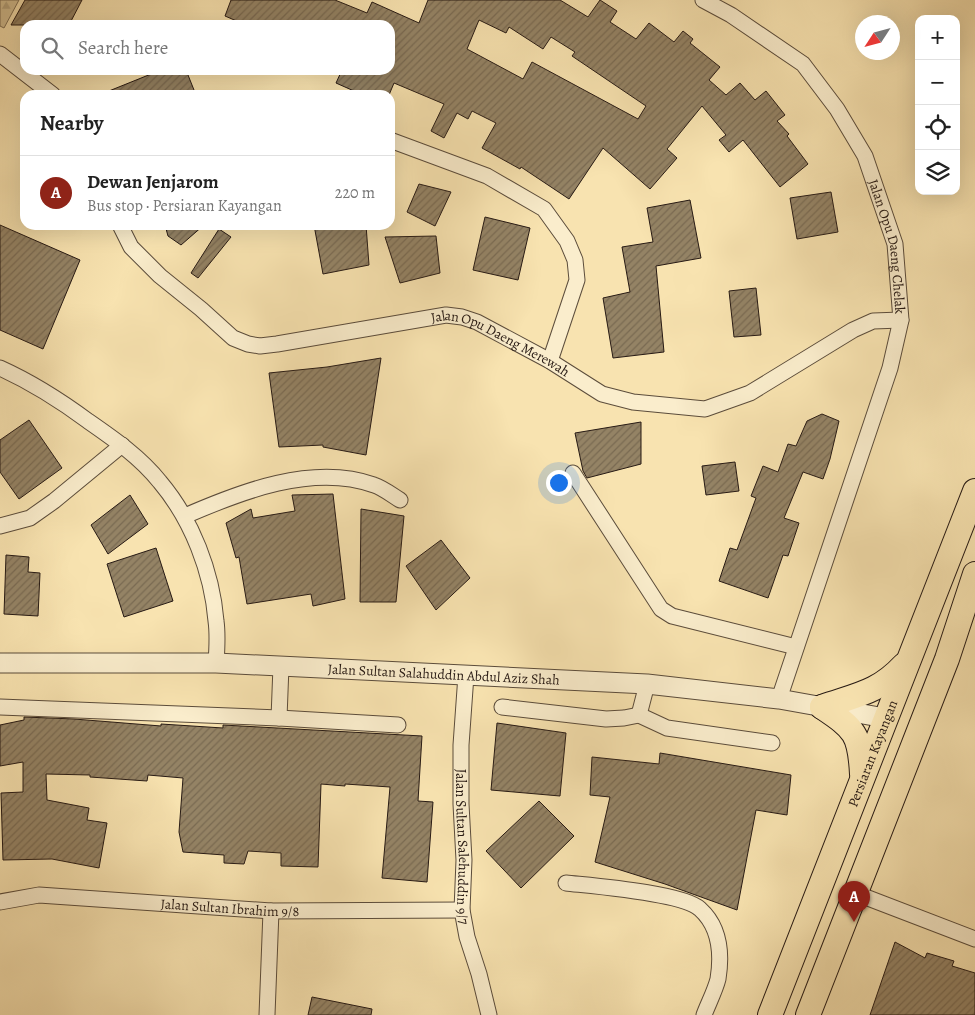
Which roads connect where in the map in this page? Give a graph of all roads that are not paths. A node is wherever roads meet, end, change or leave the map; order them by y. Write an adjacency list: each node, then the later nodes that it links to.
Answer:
1 (703, 0): 8 (street, Jalan Opu Daeng Chelak)
2 (0, 54): 3 (street)
3 (20, 69)
4 (27, 75): 5 (street)
5 (47, 90)
6 (395, 142): 9 (street)
7 (122, 230): 9 (street, Jalan Opu Daeng Merewah)
8 (901, 320): 9 (street, Jalan Opu Daeng Merewah); 18 (street, Jalan Opu Daeng Chelak)
9 (550, 361)
10 (0, 368): 11 (street)
11 (122, 445): 15 (street); 16 (street)
12 (573, 473): 18 (street)
13 (975, 491): 20 (main road, Persiaran Kayangan)
14 (400, 500): 15 (street)
15 (184, 516): 22 (street)
16 (0, 526)
17 (975, 574): 19 (main road)
18 (796, 647): 26 (street, Jalan Opu Daeng Chelak)
19 (947, 659): 32 (main road); 37 (main road)
20 (906, 662): 29 (main road); 32 (main road, Persiaran Kayangan)
21 (0, 663): 22 (street, Jalan Sultan Salahuddin Abdul Aziz Shah)
22 (216, 663): 23 (street, Jalan Sultan Salahuddin Abdul Aziz Shah)
23 (281, 666): 24 (street, Jalan Sultan Salahuddin Abdul Aziz Shah); 31 (street)
24 (466, 675): 25 (street, Jalan Sultan Salahuddin Abdul Aziz Shah); 39 (street, Jalan Sultan Salehuddin 9/7)
25 (647, 684): 26 (street, Jalan Sultan Salahuddin Abdul Aziz Shah); 30 (street)
26 (779, 699): 29 (street, Jalan Sultan Salahuddin Abdul Aziz Shah)
27 (0, 707): 31 (street)
28 (502, 707): 30 (street)
29 (822, 707): 32 (street, Jalan Sultan Salahuddin Abdul Aziz Shah); 35 (main road)
30 (639, 715): 34 (street)
31 (279, 718): 33 (street)
32 (886, 718): 35 (main road, Persiaran Kayangan)
33 (398, 725)
34 (772, 743)
35 (862, 778): 45 (main road, Persiaran Kayangan)
36 (566, 883): 44 (street)
37 (855, 893): 41 (street); 46 (main road)
38 (0, 902): 40 (street, Jalan Sultan Ibrahim 9/8)
39 (462, 910): 40 (street, Jalan Sultan Ibrahim 9/8); 43 (street, Jalan Sultan Salehuddin 9/7)
40 (271, 911): 42 (street)
41 (975, 939)
42 (267, 1015)
43 (489, 1015)
44 (704, 1015)
45 (770, 1015)
46 (808, 1015)

